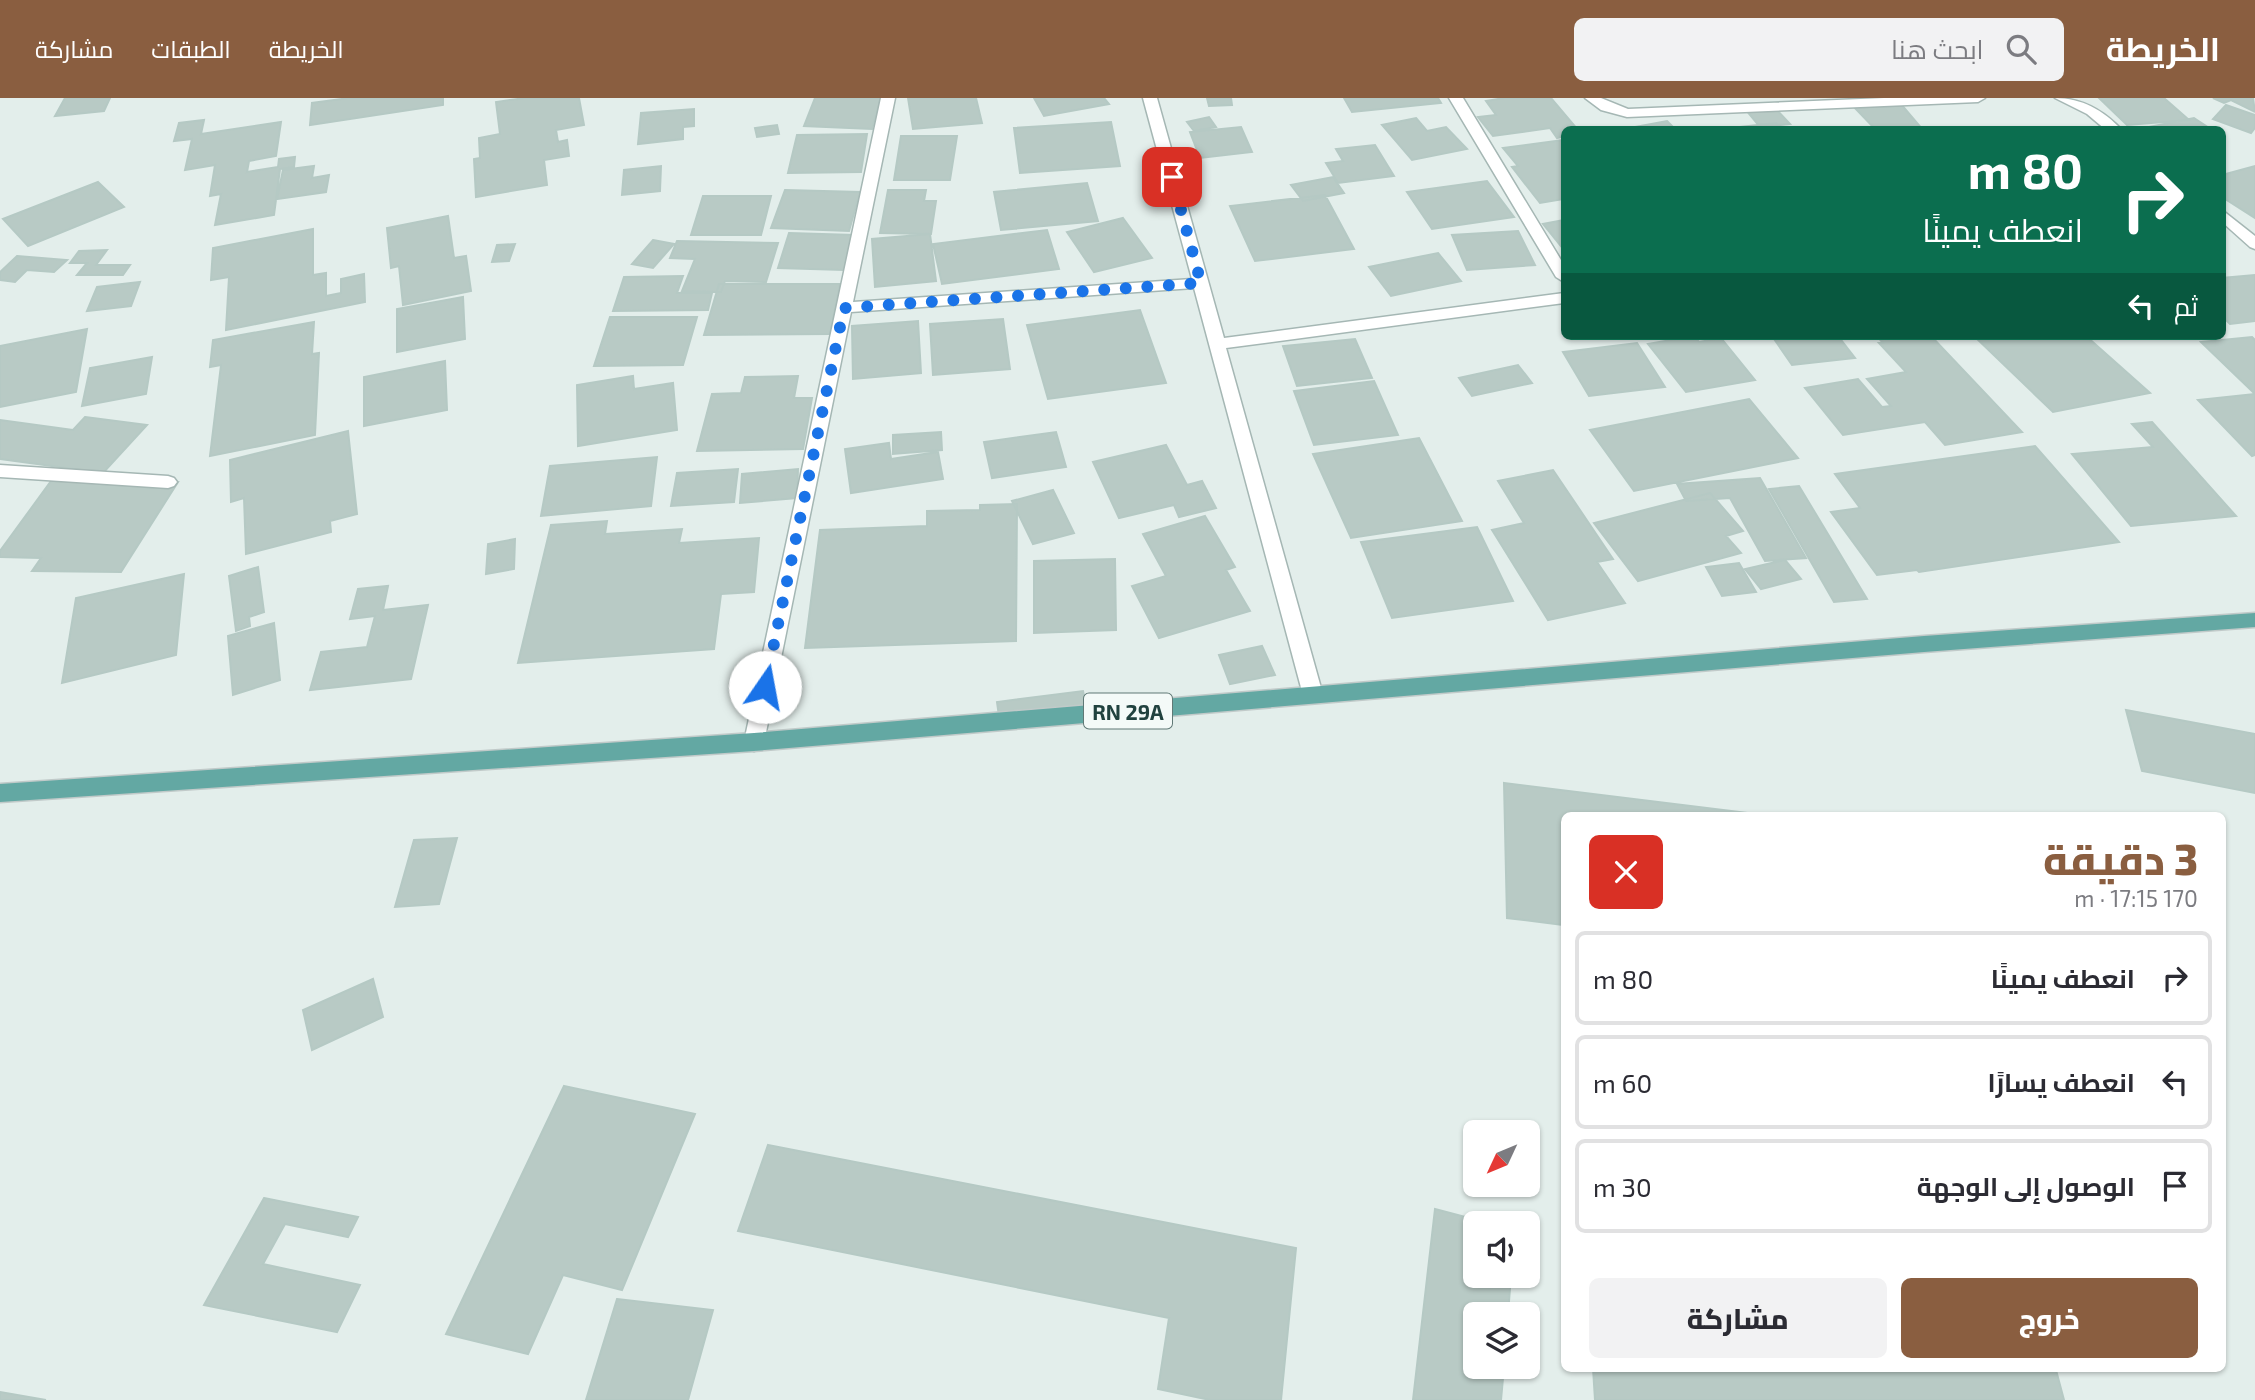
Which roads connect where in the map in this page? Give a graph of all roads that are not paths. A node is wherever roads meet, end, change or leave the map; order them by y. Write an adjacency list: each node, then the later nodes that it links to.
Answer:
1 (888, 98): 13 (street)
2 (1150, 98): 11 (street)
3 (1456, 98): 10 (street)
4 (1592, 98): 5 (street)
5 (1978, 98)
6 (2062, 98): 7 (street)
7 (2110, 126)
8 (2226, 218): 9 (street)
9 (2255, 244)
10 (1561, 272)
11 (1201, 283): 13 (street); 14 (street)
12 (1561, 298): 14 (street)
13 (844, 308): 19 (street)
14 (1218, 344): 18 (street)
15 (0, 471): 16 (street)
16 (168, 482)
17 (2255, 620): 18 (main road, RN 29A)
18 (1313, 695): 19 (main road, RN 29A)
19 (754, 742): 20 (main road, RN 29A)
20 (0, 793)

